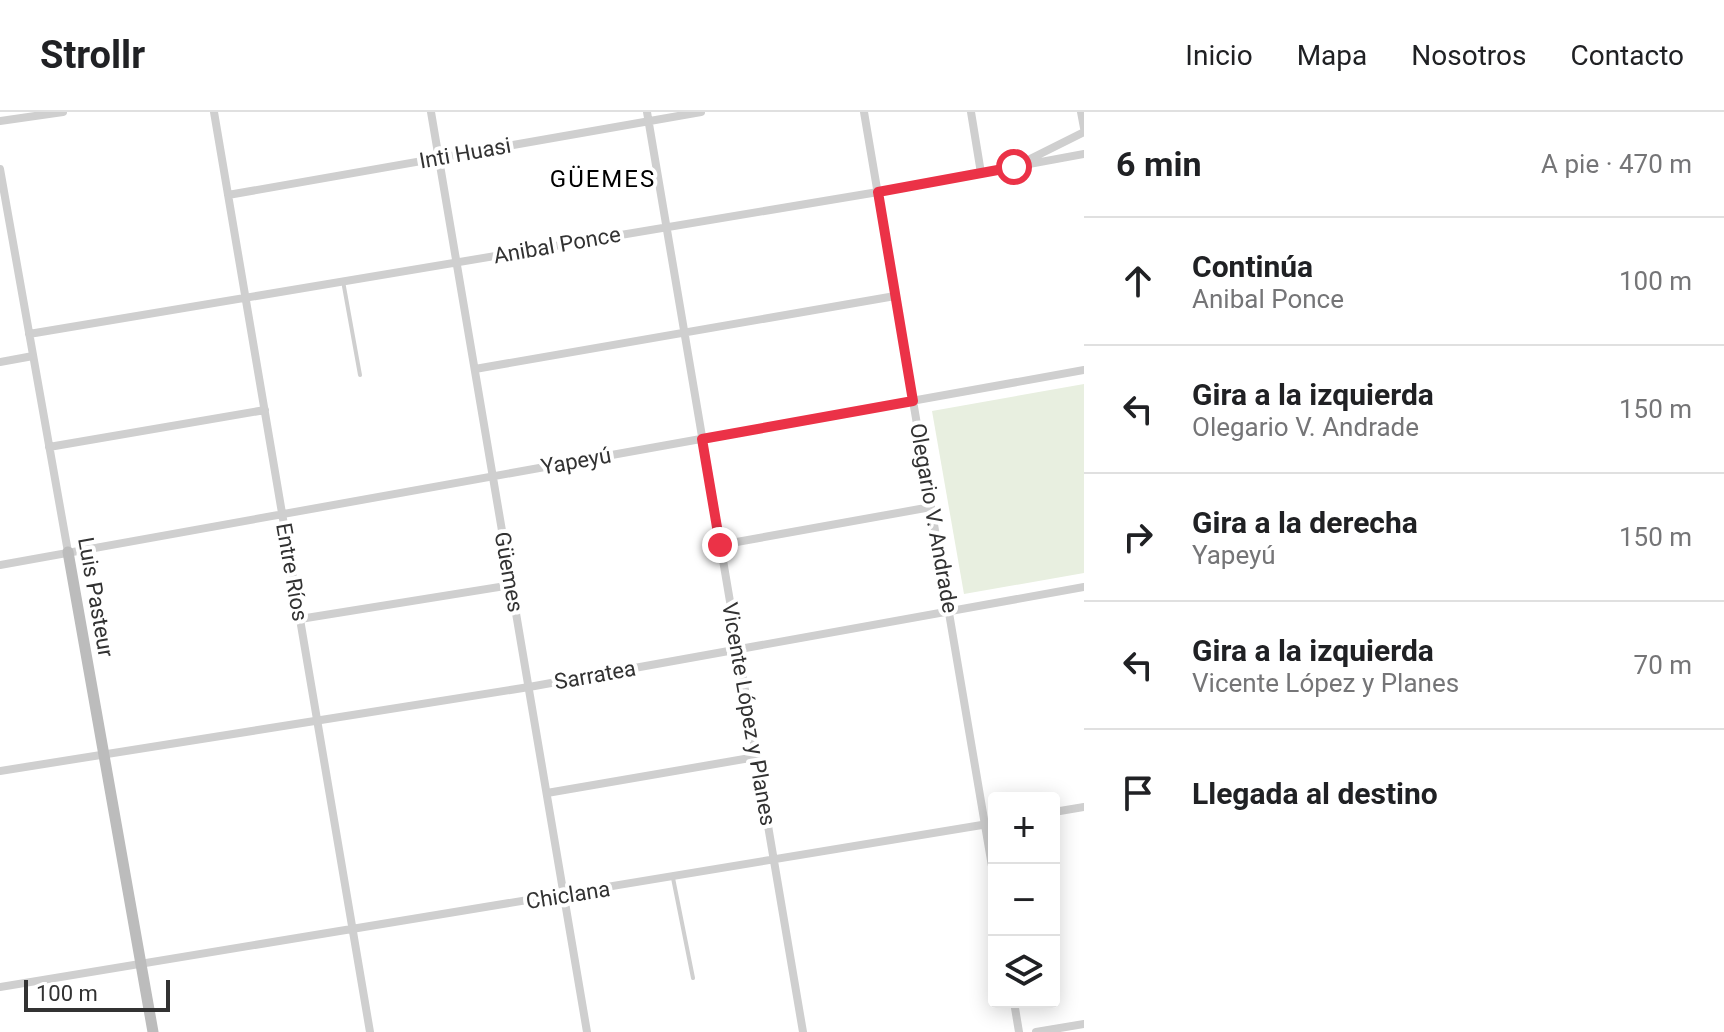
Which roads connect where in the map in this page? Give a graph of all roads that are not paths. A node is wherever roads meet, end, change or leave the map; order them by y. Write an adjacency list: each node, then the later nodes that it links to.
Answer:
1 (63, 112): 9 (street)
2 (214, 112): 17 (street, Entre Ríos)
3 (431, 112): 12 (street, Güemes)
4 (701, 112): 8 (street, Inti Huasi)
5 (864, 112): 16 (street, Olegario V. Andrade)
6 (971, 112): 15 (street)
7 (1081, 112): 10 (street)
8 (647, 116): 12 (street, Inti Huasi); 18 (street, Vicente López y Planes)
9 (0, 121)
10 (1084, 130): 13 (street)
11 (1084, 154): 13 (street, Anibal Ponce)
12 (439, 157): 17 (street, Inti Huasi); 19 (street, Güemes)
13 (1014, 167): 15 (street, Anibal Ponce)
14 (0, 169): 24 (street, Luis Pasteur)
15 (981, 173): 16 (street, Anibal Ponce)
16 (878, 192): 18 (street, Anibal Ponce); 21 (street, Olegario V. Andrade)
17 (228, 195): 22 (street, Entre Ríos)
18 (666, 226): 19 (street, Anibal Ponce); 23 (street, Vicente López y Planes)
19 (457, 263): 20 (street, Anibal Ponce); 27 (street, Güemes)
20 (343, 281): 22 (street, Anibal Ponce); 29 (lane)
21 (895, 296): 23 (street); 30 (street, Olegario V. Andrade)
22 (246, 298): 24 (street, Anibal Ponce); 31 (street, Entre Ríos)
23 (684, 332): 27 (street); 32 (street, Vicente López y Planes)
24 (29, 334): 25 (street, Luis Pasteur)
25 (33, 356): 26 (street); 33 (street, Luis Pasteur)
26 (0, 362)
27 (475, 369): 34 (street, Güemes)
28 (1084, 370): 30 (street, Yapeyú)
29 (360, 375)
30 (913, 401): 32 (street, Yapeyú); 35 (street, Olegario V. Andrade)
31 (265, 410): 33 (street); 36 (street, Entre Ríos)
32 (702, 439): 34 (street, Yapeyú); 37 (street, Vicente López y Planes)
33 (49, 447): 38 (street, Luis Pasteur)
34 (493, 476): 36 (street, Yapeyú); 40 (street, Güemes)
35 (931, 507): 37 (street); 42 (street, Olegario V. Andrade)
36 (282, 513): 38 (street, Yapeyú); 43 (street, Entre Ríos)
37 (720, 545): 44 (street, Vicente López y Planes)
38 (68, 552): 39 (street, Yapeyú); 47 (main road, Luis Pasteur)
39 (0, 565)
40 (512, 585): 43 (street); 45 (street, Güemes)
41 (1084, 587): 42 (street, Sarratea)
42 (950, 611): 44 (street, Sarratea); 53 (street, Olegario V. Andrade)
43 (300, 619): 46 (street, Entre Ríos)
44 (738, 649): 45 (street, Sarratea); 48 (street, Vicente López y Planes)
45 (529, 687): 46 (street, Sarratea); 50 (street, Güemes)
46 (317, 721): 47 (street, Sarratea); 58 (street, Entre Ríos)
47 (106, 755): 49 (street, Sarratea); 59 (main road, Luis Pasteur)
48 (756, 757): 50 (street); 55 (street, Vicente López y Planes)
49 (0, 771)
50 (547, 793): 57 (street, Güemes)
51 (1084, 807): 52 (street)
52 (1060, 811)
53 (988, 813)
54 (988, 824): 55 (street, Chiclana)
55 (774, 861): 56 (street, Chiclana); 67 (street, Vicente López y Planes)
56 (673, 878): 57 (street, Chiclana); 60 (lane)
57 (564, 896): 58 (street, Chiclana); 66 (street, Güemes)
58 (352, 931): 59 (street, Chiclana); 65 (street, Entre Ríos)
59 (141, 963): 61 (street, Chiclana); 64 (main road, Luis Pasteur)
60 (693, 978)
61 (0, 987)
62 (1015, 1008): 68 (street)
63 (1084, 1024): 69 (street)
64 (153, 1032)
65 (370, 1032)
66 (587, 1032)
67 (803, 1032)
68 (1019, 1032)
69 (1036, 1032)

